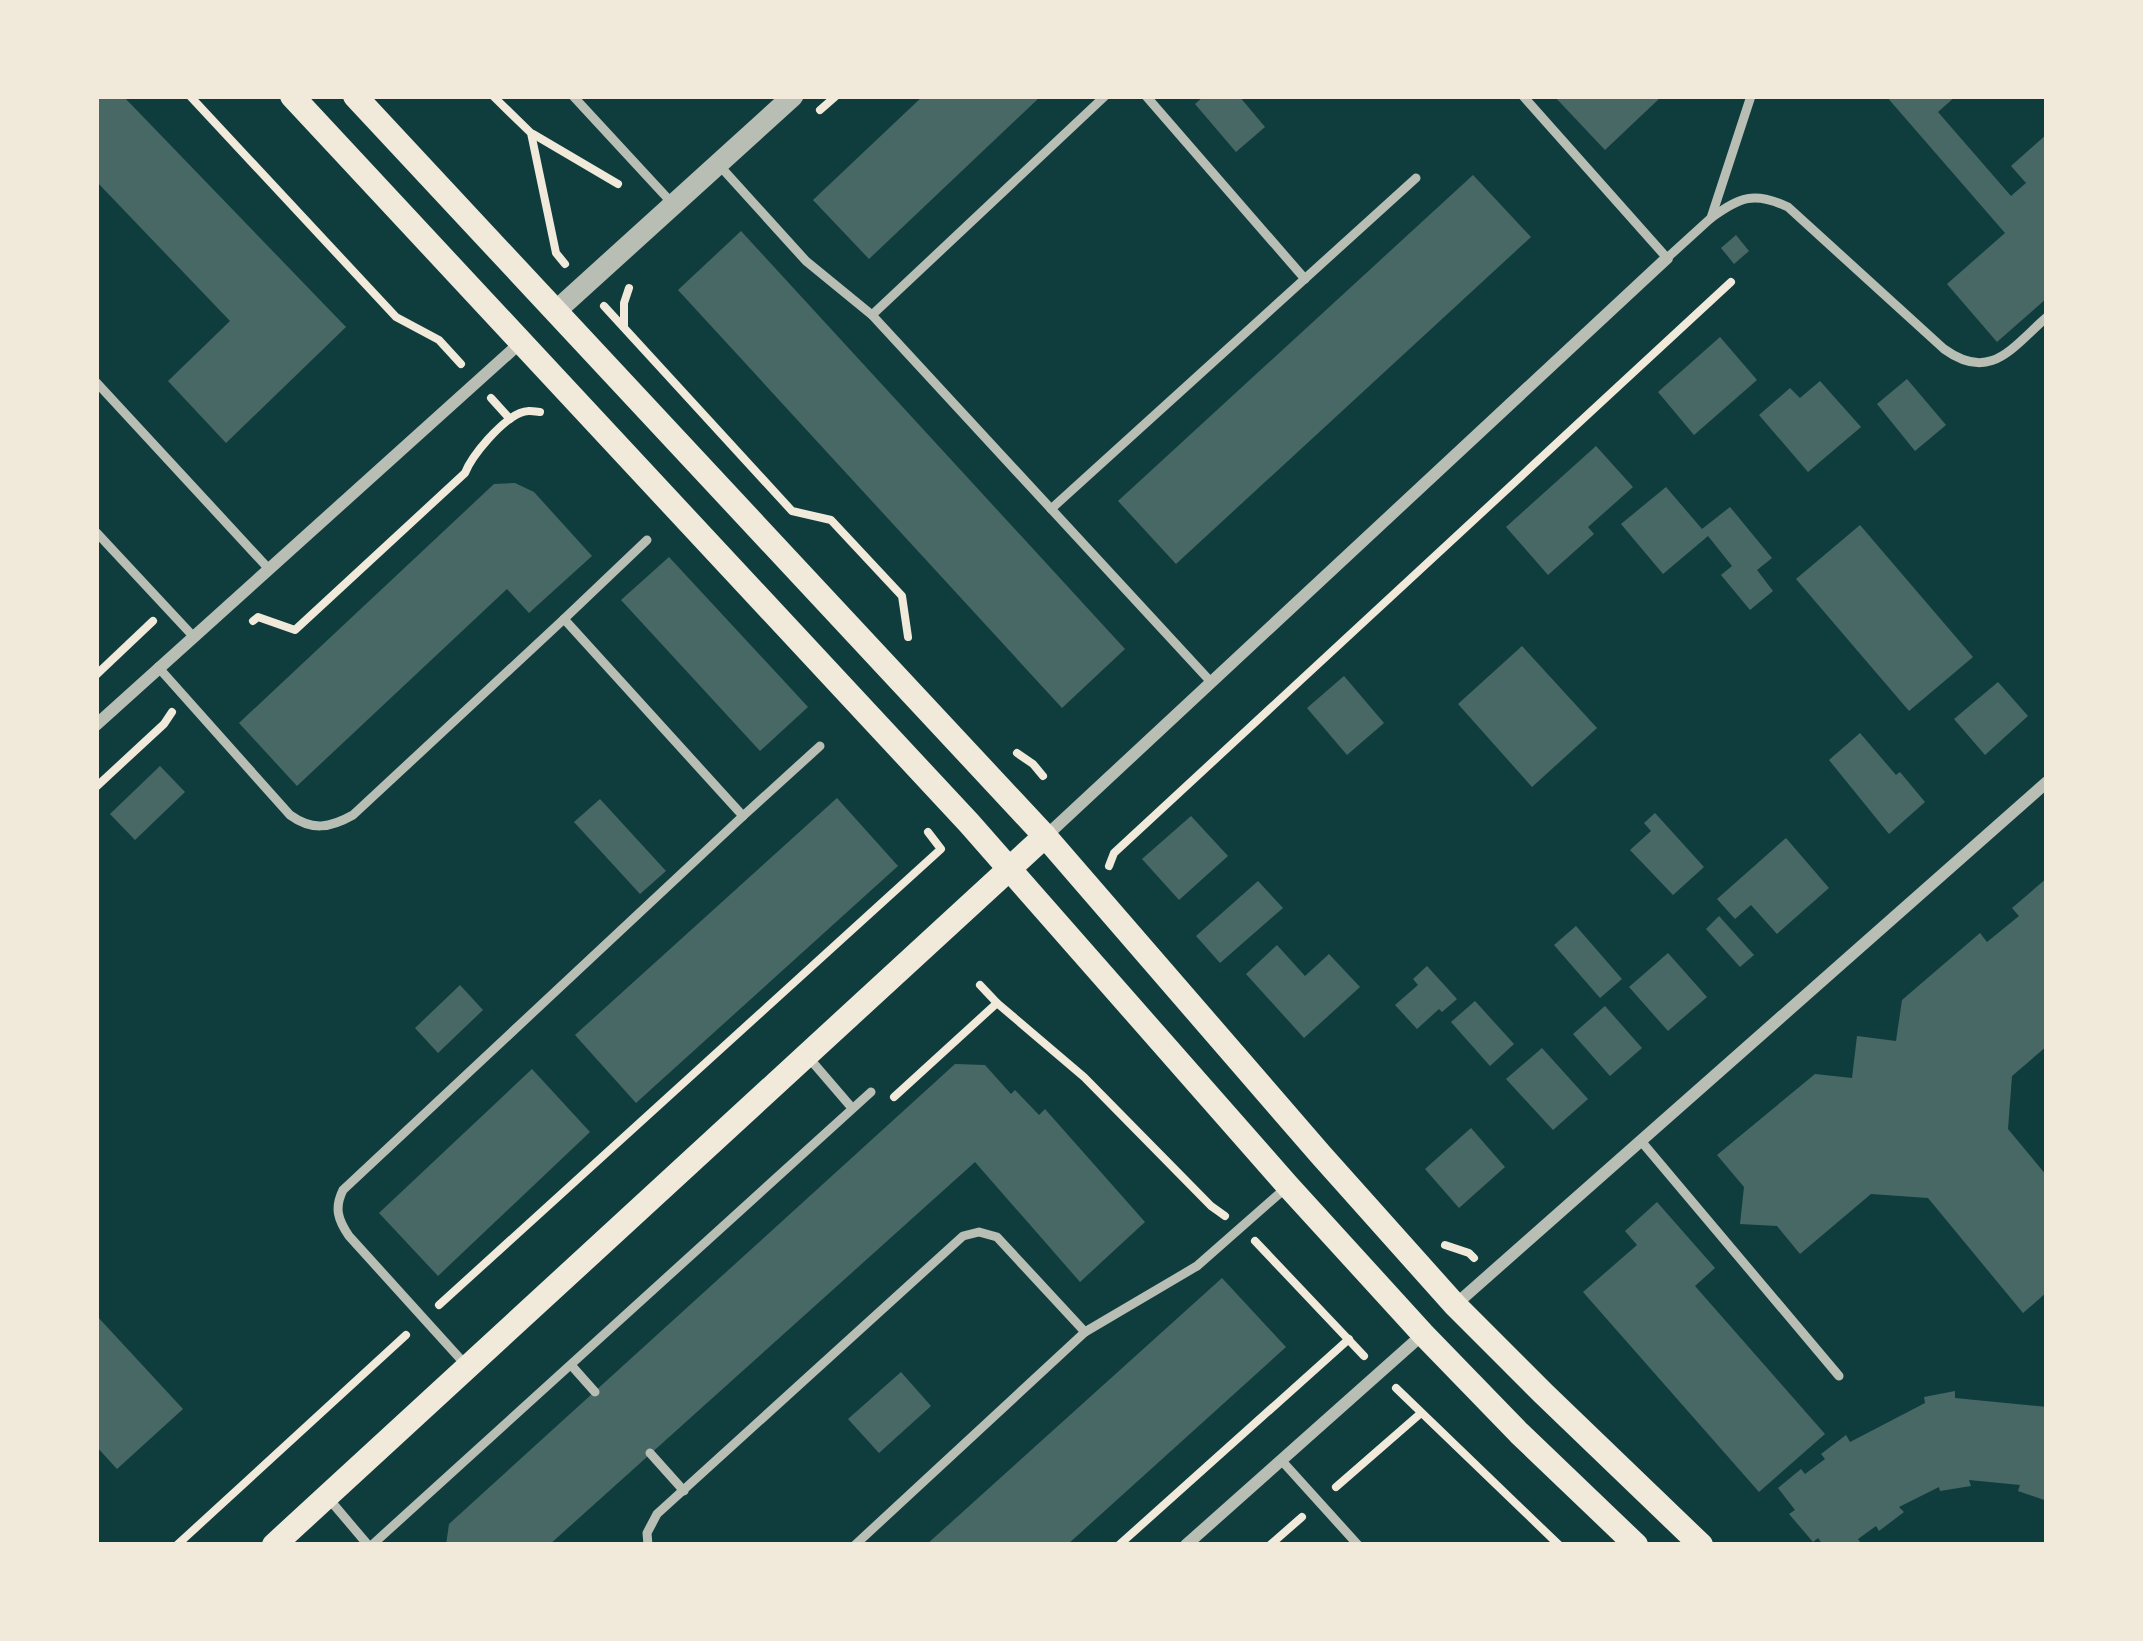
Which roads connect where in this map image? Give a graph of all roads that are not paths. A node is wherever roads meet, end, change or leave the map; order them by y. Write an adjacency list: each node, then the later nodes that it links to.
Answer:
1 (292, 96): 18 (main road)
2 (356, 96): 15 (main road)
3 (573, 96): 11 (lane)
4 (793, 96): 9 (street)
5 (1105, 96): 16 (lane)
6 (1146, 96): 14 (lane)
7 (1523, 96): 13 (lane)
8 (1751, 96): 12 (lane)
9 (718, 164): 11 (street); 16 (lane)
10 (1416, 178): 14 (lane)
11 (674, 205): 15 (street)
12 (1711, 218): 13 (lane); 17 (lane)
13 (1667, 259): 27 (street)
14 (1305, 279): 20 (lane)
15 (556, 311): 32 (main road)
16 (872, 315): 20 (lane)
17 (2047, 317)
18 (521, 342): 23 (street); 33 (main road)
19 (96, 382): 23 (lane)
20 (1051, 509): 27 (lane)
21 (96, 532): 25 (lane)
22 (647, 540): 24 (lane)
23 (268, 568): 25 (street)
24 (564, 619): 26 (lane); 31 (lane)
25 (193, 635): 26 (street)
26 (158, 667): 28 (street)
27 (1211, 682): 32 (street)
28 (96, 725)
29 (820, 746): 31 (lane)
30 (2047, 782): 37 (street)
31 (743, 816): 43 (lane)
32 (1045, 836): 33 (main road); 39 (main road)
33 (1010, 869): 34 (main road); 38 (main road)
34 (807, 1056): 36 (lane); 43 (main road)
35 (871, 1092): 36 (lane)
36 (852, 1108): 42 (lane)
37 (1641, 1141): 39 (street); 44 (lane)
38 (1288, 1186): 40 (lane); 41 (main road)
39 (1455, 1305): 57 (main road)
40 (1085, 1332): 48 (lane); 53 (lane)
41 (1423, 1334): 47 (street); 56 (main road)
42 (571, 1365): 45 (lane); 51 (lane)
43 (468, 1367): 49 (main road)
44 (1839, 1376)
45 (595, 1392)
46 (650, 1454): 48 (lane)
47 (1282, 1461): 54 (street); 55 (lane)
48 (684, 1491): 52 (lane)
49 (326, 1497): 50 (main road); 51 (lane)
50 (274, 1545)
51 (370, 1545)
52 (648, 1545)
53 (855, 1545)
54 (1186, 1545)
55 (1358, 1545)
56 (1636, 1545)
57 (1701, 1545)

